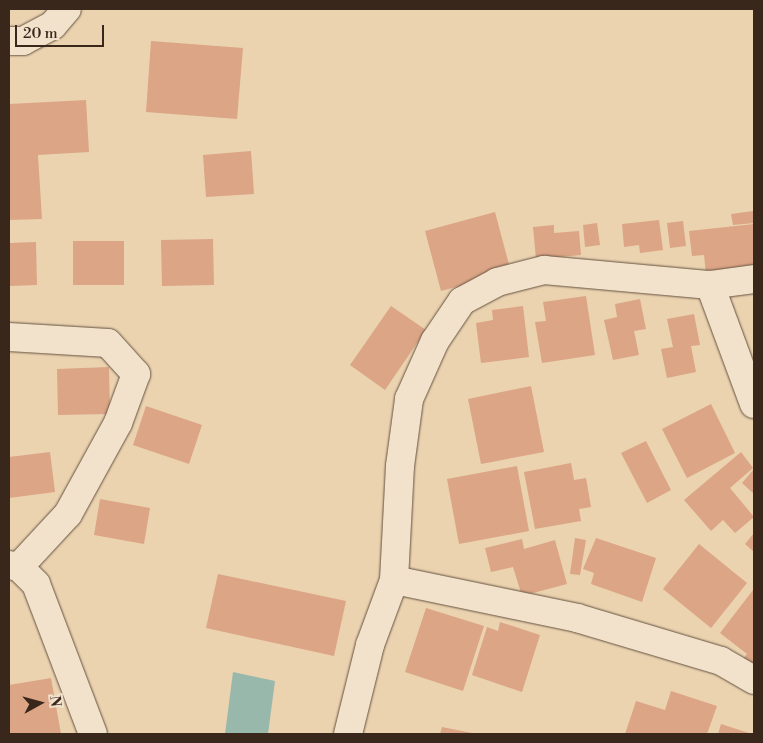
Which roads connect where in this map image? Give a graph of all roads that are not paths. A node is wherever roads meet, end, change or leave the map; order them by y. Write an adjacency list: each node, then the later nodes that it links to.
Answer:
1 (67, 9): 2 (street)
2 (9, 40)
3 (754, 279): 4 (street)
4 (710, 285): 6 (street); 8 (street)
5 (9, 337): 7 (street)
6 (754, 404)
7 (14, 566): 10 (street)
8 (394, 580): 9 (street); 11 (street)
9 (754, 680)
10 (93, 734)
11 (348, 734)

